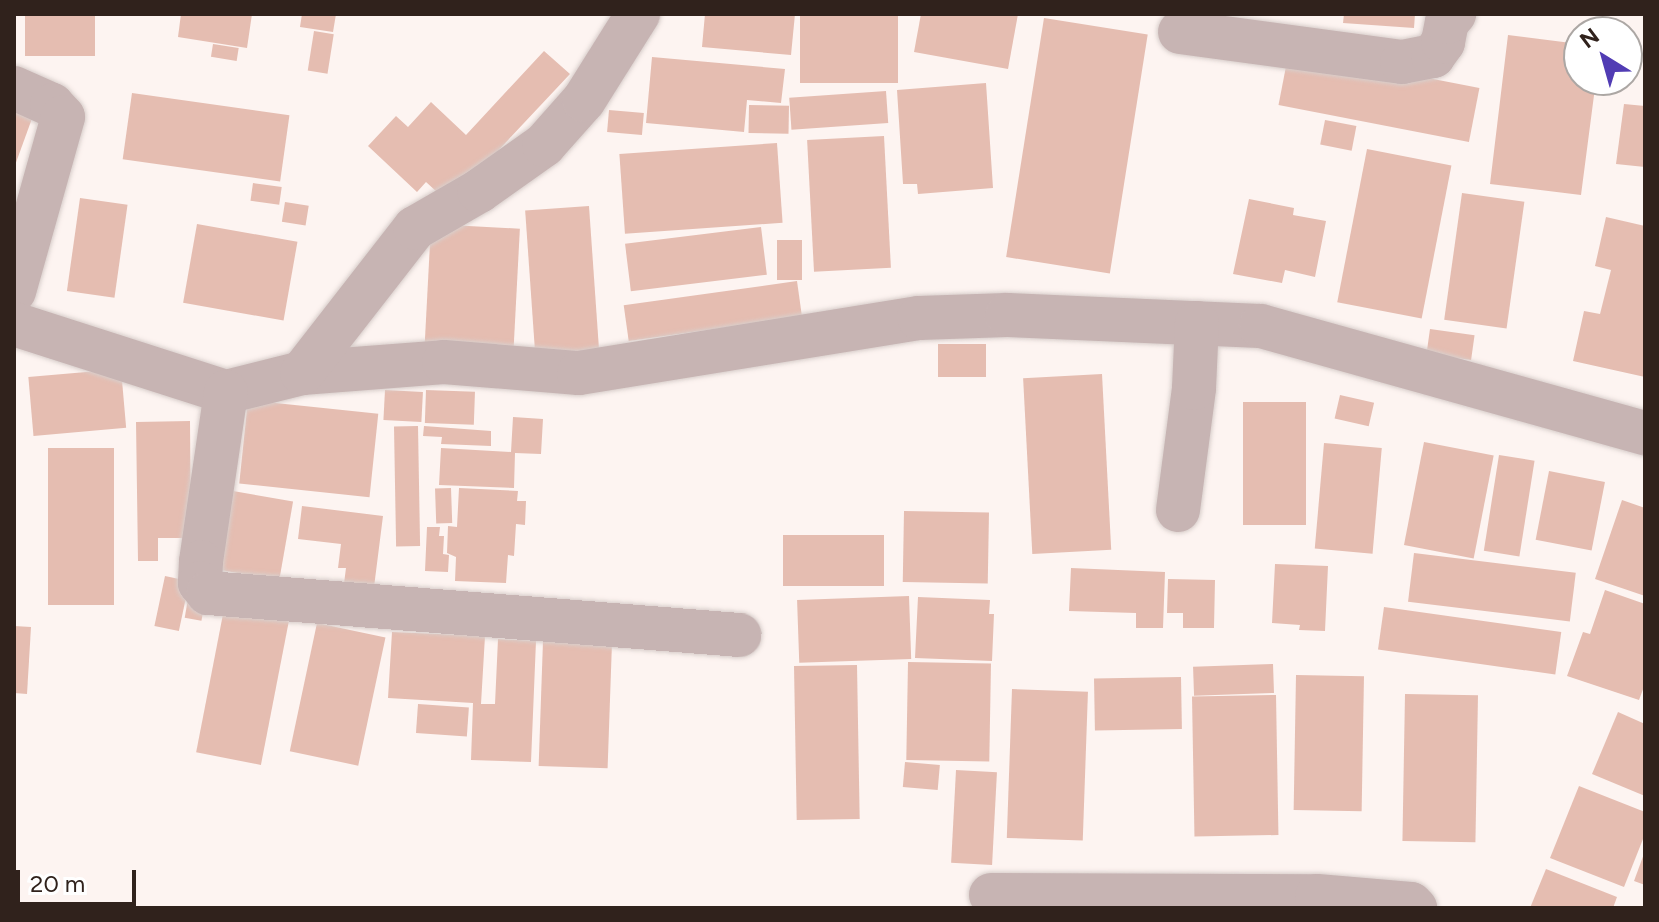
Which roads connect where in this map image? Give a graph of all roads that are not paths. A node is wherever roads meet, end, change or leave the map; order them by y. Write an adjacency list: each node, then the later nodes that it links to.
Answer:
1 (638, 14): 8 (street)
2 (1454, 14): 3 (street)
3 (1180, 32)
4 (14, 88): 5 (street)
5 (14, 291)
6 (1197, 323): 8 (street); 10 (street); 11 (street)
7 (14, 324): 9 (street)
8 (302, 373): 9 (street)
9 (226, 392): 12 (street)
10 (1645, 433)
11 (1178, 510)
12 (739, 635)
13 (991, 895): 14 (street)
14 (1415, 908)

